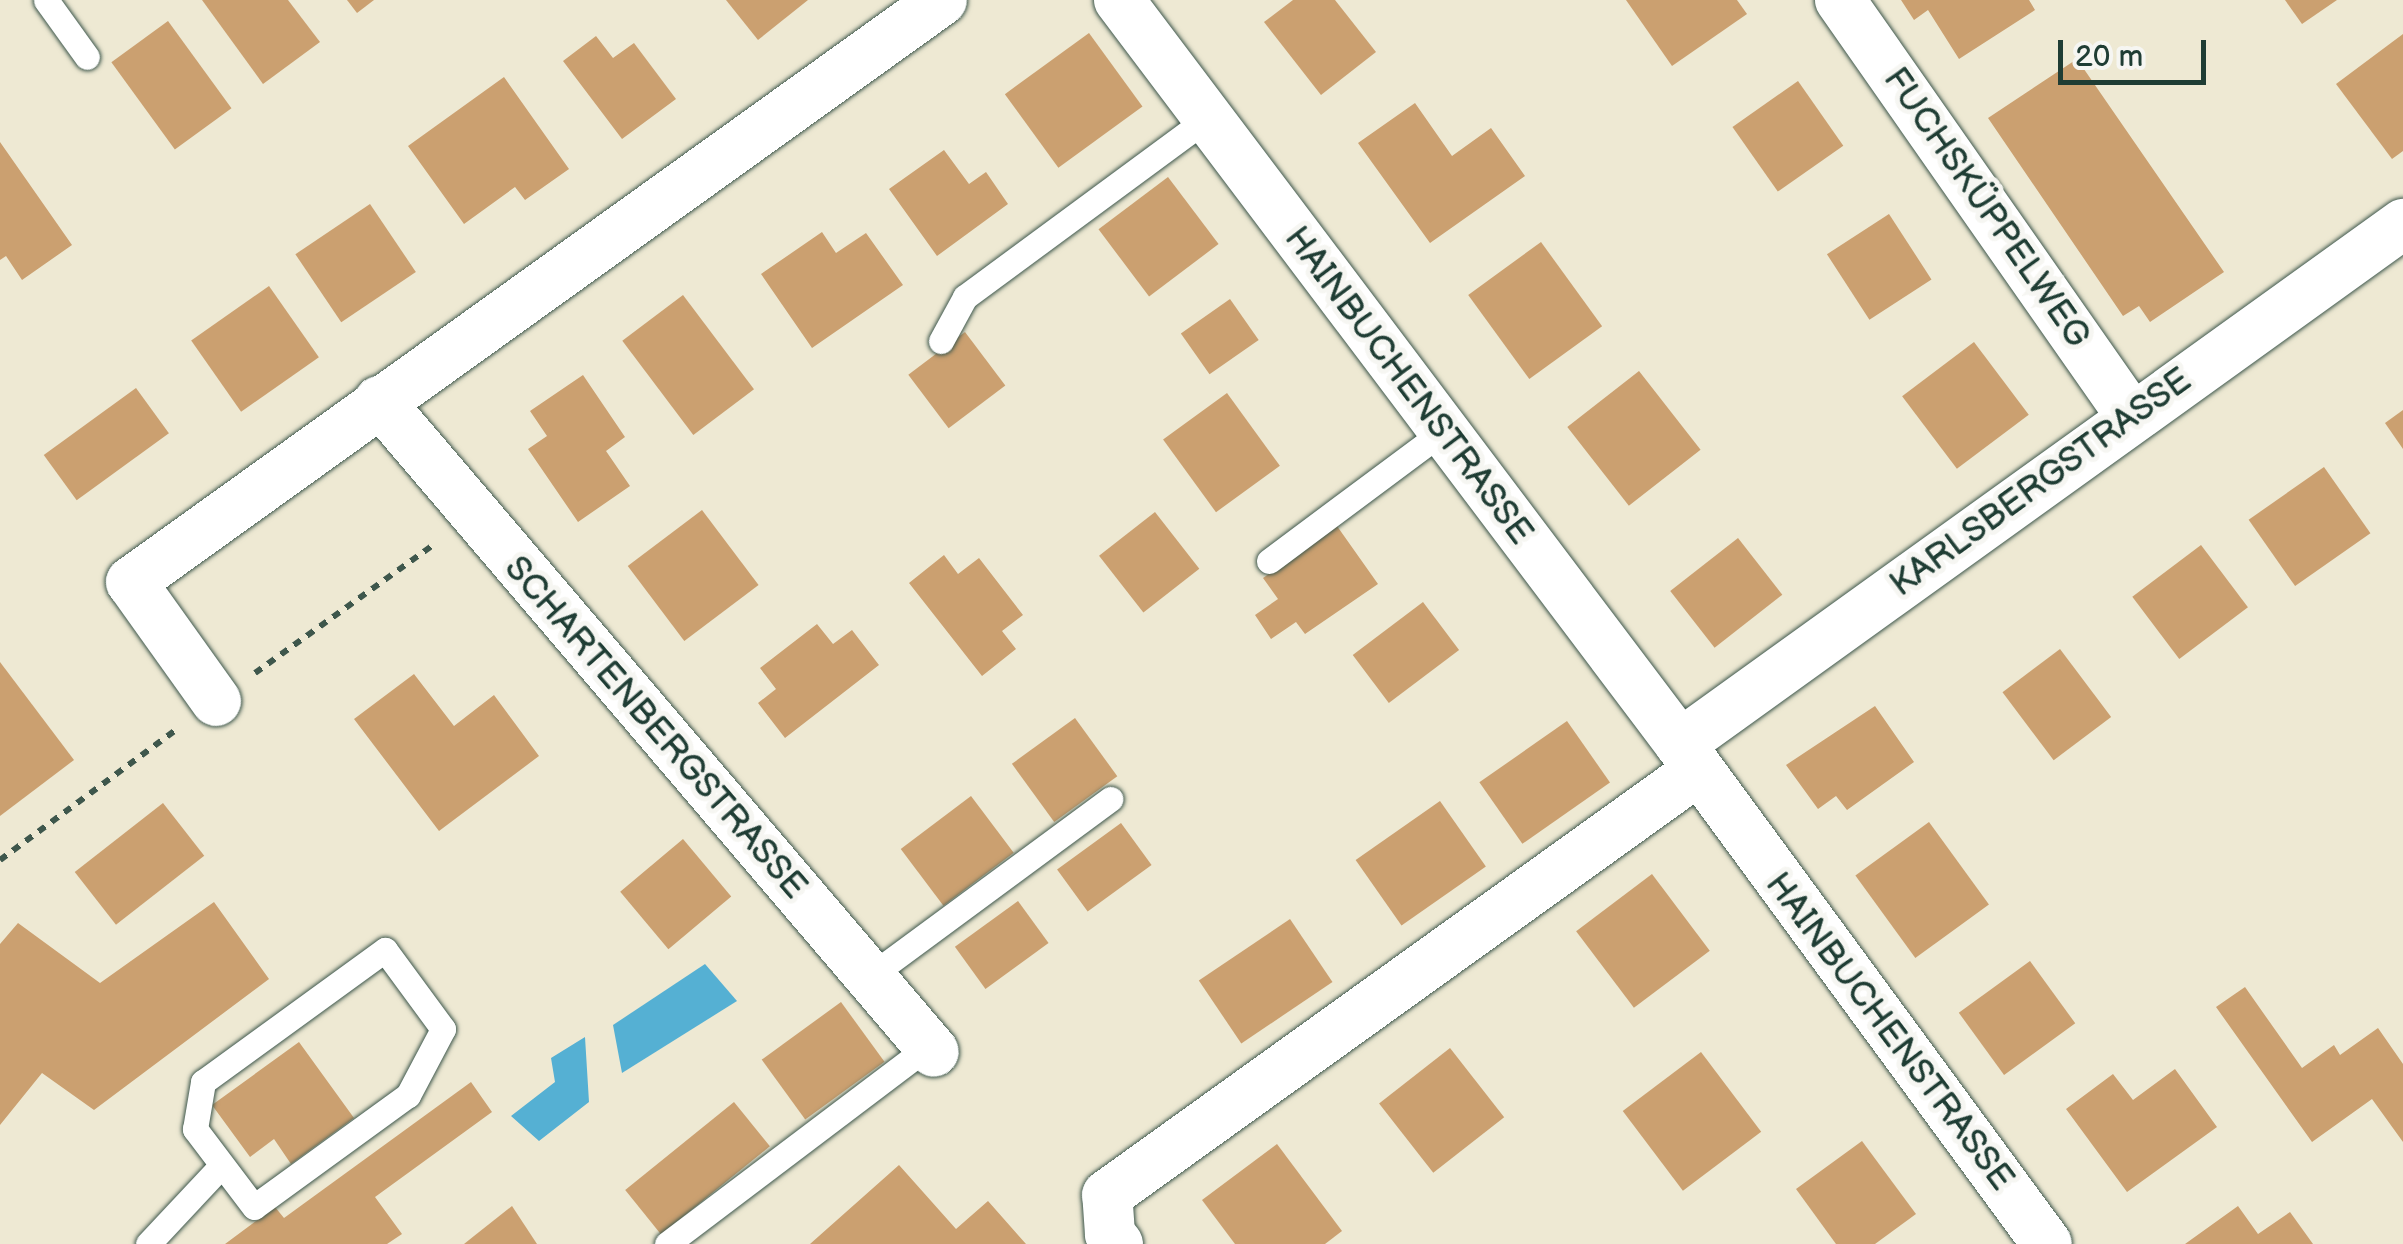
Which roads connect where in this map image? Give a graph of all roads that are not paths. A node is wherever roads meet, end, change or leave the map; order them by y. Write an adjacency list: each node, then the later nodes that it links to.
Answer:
1 (46, 0): 5 (lane)
2 (942, 0): 9 (street)
3 (1119, 0): 6 (street, HAINBUCHENSTRASSE)
4 (1840, 0): 10 (street, FUCHSKÜPPELWEG)
5 (87, 57)
6 (1208, 118): 8 (lane); 11 (street, HAINBUCHENSTRASSE)
7 (2403, 224): 10 (street, KARLSBERGSTRASSE)
8 (942, 341)
9 (379, 401): 13 (street); 16 (street, SCHARTENBERGSTRASSE)
10 (2131, 416): 14 (street, KARLSBERGSTRASSE)
11 (1442, 432): 12 (lane); 14 (street, HAINBUCHENSTRASSE)
12 (1269, 561)
13 (216, 701)
14 (1688, 758): 21 (street); 22 (street, HAINBUCHENSTRASSE)
15 (1110, 799): 16 (lane)
16 (869, 977): 17 (street, SCHARTENBERGSTRASSE)
17 (931, 1049): 20 (lane)
18 (221, 1166): 18 (lane); 19 (lane)
19 (148, 1244)
20 (667, 1244)
21 (1118, 1244)
22 (2047, 1244)

